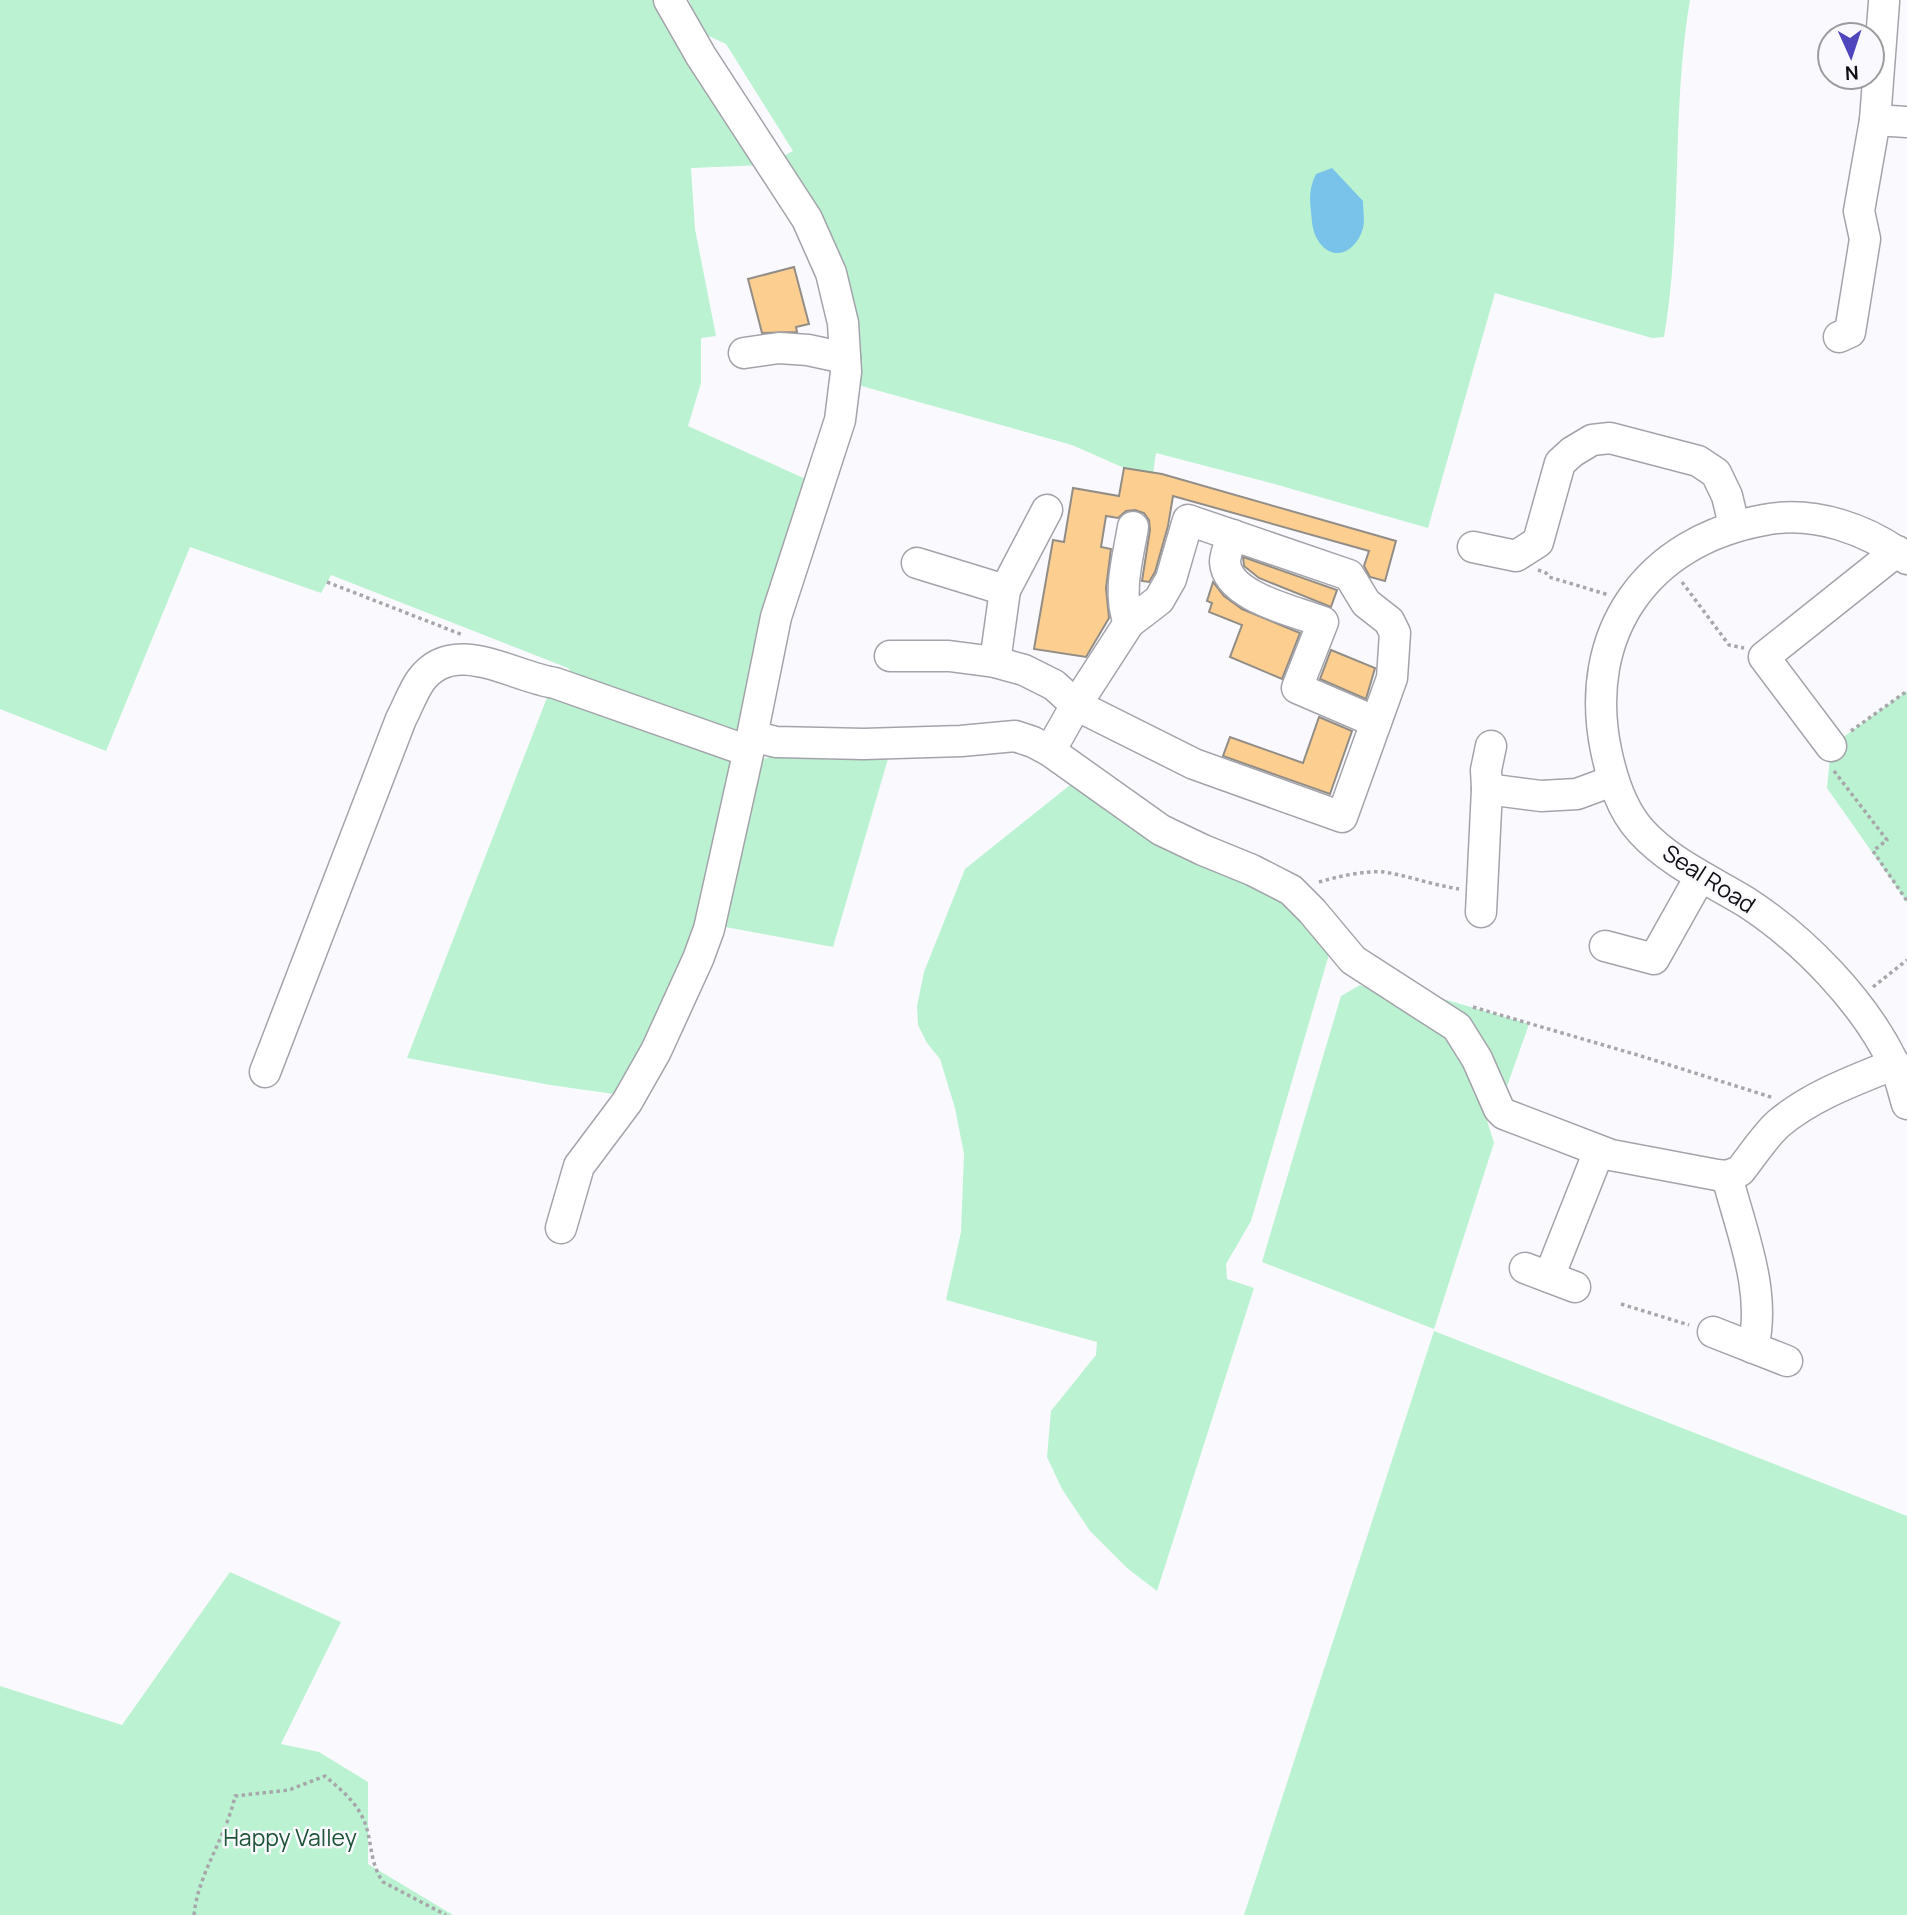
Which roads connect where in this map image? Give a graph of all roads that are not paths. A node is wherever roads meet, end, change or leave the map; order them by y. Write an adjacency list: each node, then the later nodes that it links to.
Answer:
1 (669, 0): 7 (street)
2 (1884, 2): 3 (street)
3 (1875, 120): 4 (street); 5 (street)
4 (1907, 122)
5 (1839, 337)
6 (744, 353): 7 (street)
7 (845, 358): 21 (street)
8 (1047, 510): 15 (street)
9 (1734, 525): 12 (street); 13 (street, Seal Road); 25 (street, Seal Road)
10 (1133, 527): 16 (street)
11 (1233, 535): 16 (street); 20 (street); 20 (street)
12 (1473, 547)
13 (1902, 555): 23 (street)
14 (917, 563): 15 (street)
15 (1005, 590): 18 (street)
16 (1129, 623): 19 (street)
17 (890, 656): 18 (street)
18 (995, 662): 19 (street)
19 (1076, 705): 20 (street); 24 (street)
20 (1376, 722)
21 (750, 743): 24 (street); 30 (street); 34 (street)
22 (1491, 746): 26 (street)
23 (1831, 746)
24 (1050, 751): 32 (street)
25 (1612, 781): 26 (street); 27 (street, Seal Road)
26 (1487, 789): 28 (street)
27 (1700, 877): 29 (street); 31 (street, Seal Road)
28 (1481, 902)
29 (1605, 946)
30 (265, 1072)
31 (1903, 1084): 33 (street)
32 (1599, 1151): 33 (street); 35 (street)
33 (1727, 1176): 37 (street)
34 (561, 1228)
35 (1550, 1277)
36 (1713, 1332): 37 (street)
37 (1753, 1348): 38 (street)
38 (1787, 1361)

